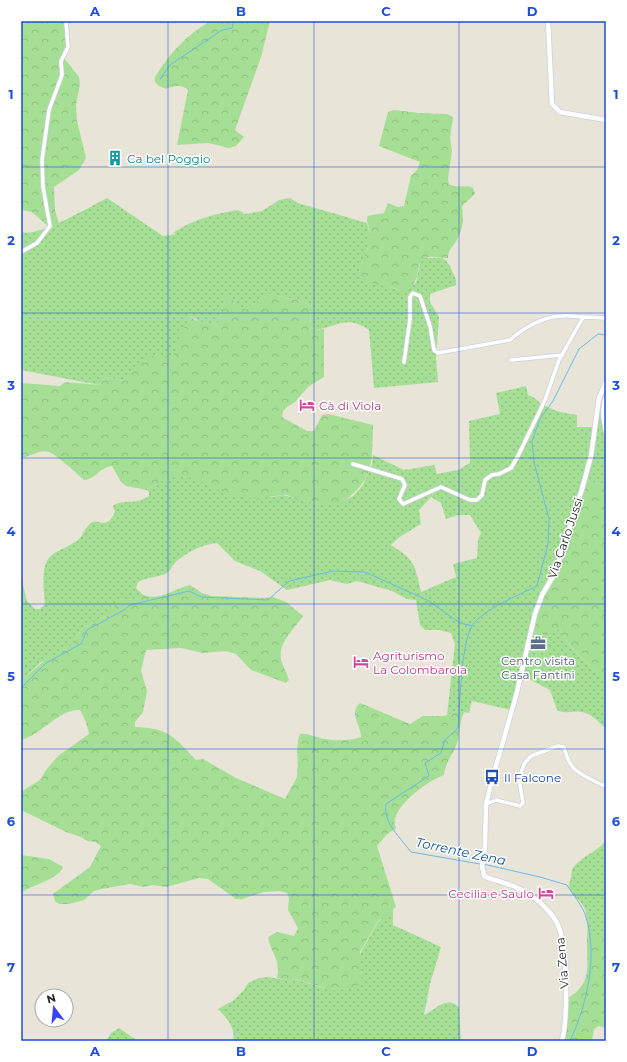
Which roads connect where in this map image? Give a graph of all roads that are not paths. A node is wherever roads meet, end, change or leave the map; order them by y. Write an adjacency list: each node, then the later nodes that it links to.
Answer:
1 (66, 21): 4 (street)
2 (548, 21): 3 (street)
3 (606, 120)
4 (21, 252)
5 (584, 317): 6 (street); 7 (street); 9 (street)
6 (606, 318)
7 (562, 355): 8 (street); 13 (street)
8 (511, 360)
9 (404, 362)
10 (606, 382): 15 (street, Via Carlo Jussi)
11 (606, 395): 12 (street)
12 (606, 434)
13 (353, 464)
14 (606, 785): 15 (street)
15 (486, 804): 16 (street, Via Carlo Jussi)
16 (484, 856): 17 (street, Via Zena)
17 (562, 1041)

